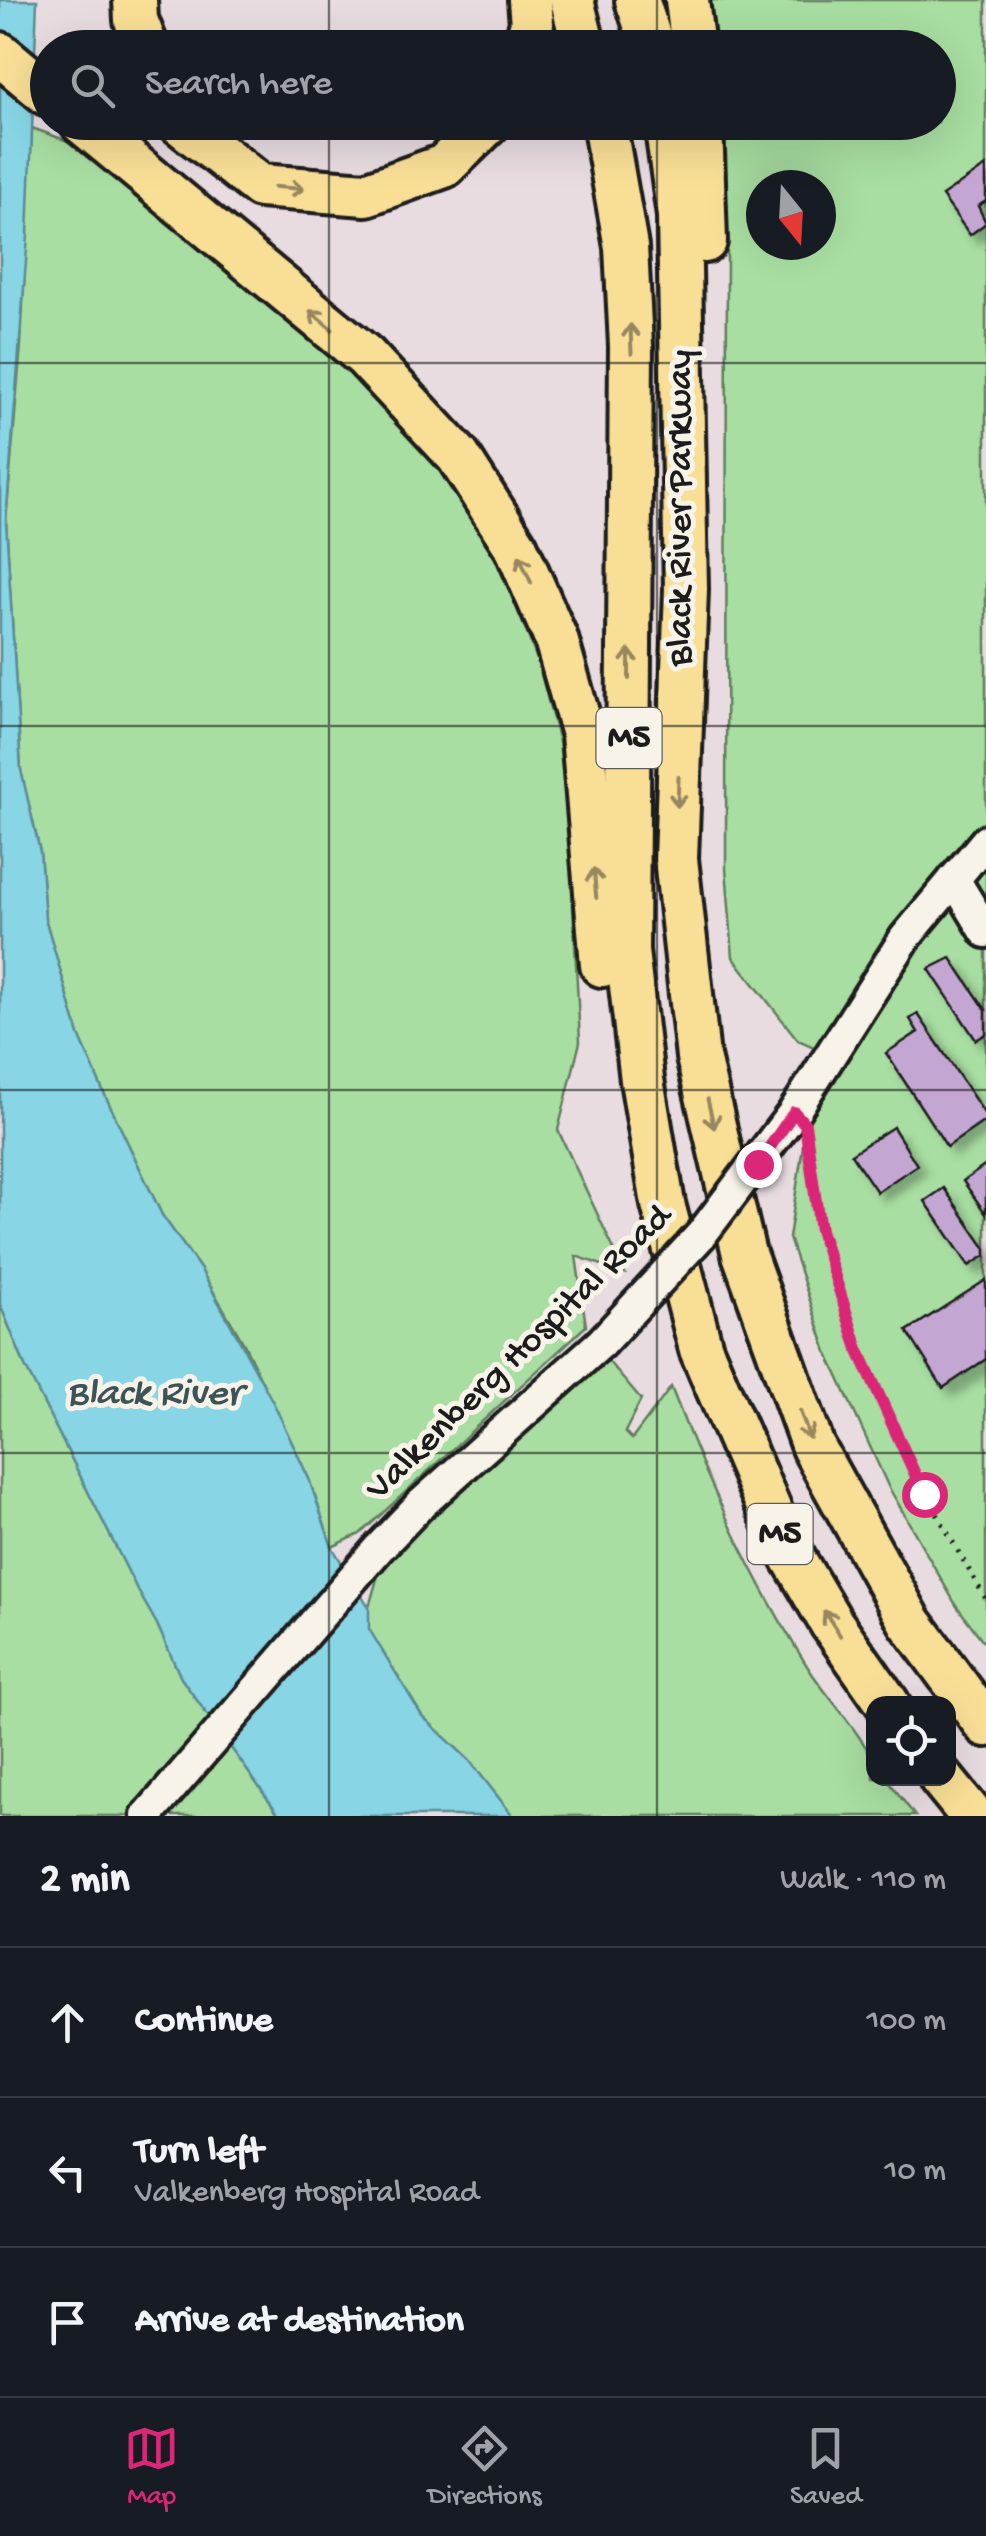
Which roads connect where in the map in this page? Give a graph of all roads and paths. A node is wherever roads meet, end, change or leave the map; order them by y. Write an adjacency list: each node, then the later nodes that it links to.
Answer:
1 (135, 0): 6 (highway)
2 (530, 0): 7 (highway)
3 (572, 0): 8 (highway)
4 (637, 0): 9 (highway)
5 (687, 0): 10 (highway)
6 (140, 30)
7 (530, 30)
8 (580, 30)
9 (646, 30)
10 (691, 30)
11 (0, 54): 12 (highway)
12 (30, 79)
13 (104, 140): 24 (highway, one-way to 13)
14 (202, 140): 15 (highway, one-way to 15)
15 (471, 140)
16 (607, 140): 24 (highway, Black River Parkway / M5, one-way to 16)
17 (668, 140): 19 (highway, Black River Parkway / M5)
18 (702, 140): 19 (highway)
19 (686, 590): 27 (highway, Black River Parkway / M5, one-way to 27)
20 (986, 841): 21 (street, Valkenberg Hospital Road)
21 (954, 879): 22 (street); 23 (street, Valkenberg Hospital Road)
22 (986, 932)
23 (794, 1112): 25 (path); 29 (street, Valkenberg Hospital Road, bridge)
24 (701, 1349): 26 (highway, Black River Parkway / M5, one-way to 24)
25 (986, 1599)
26 (882, 1696)
27 (986, 1725)
28 (948, 1786): 30 (highway)
29 (147, 1816)
30 (972, 1816)

